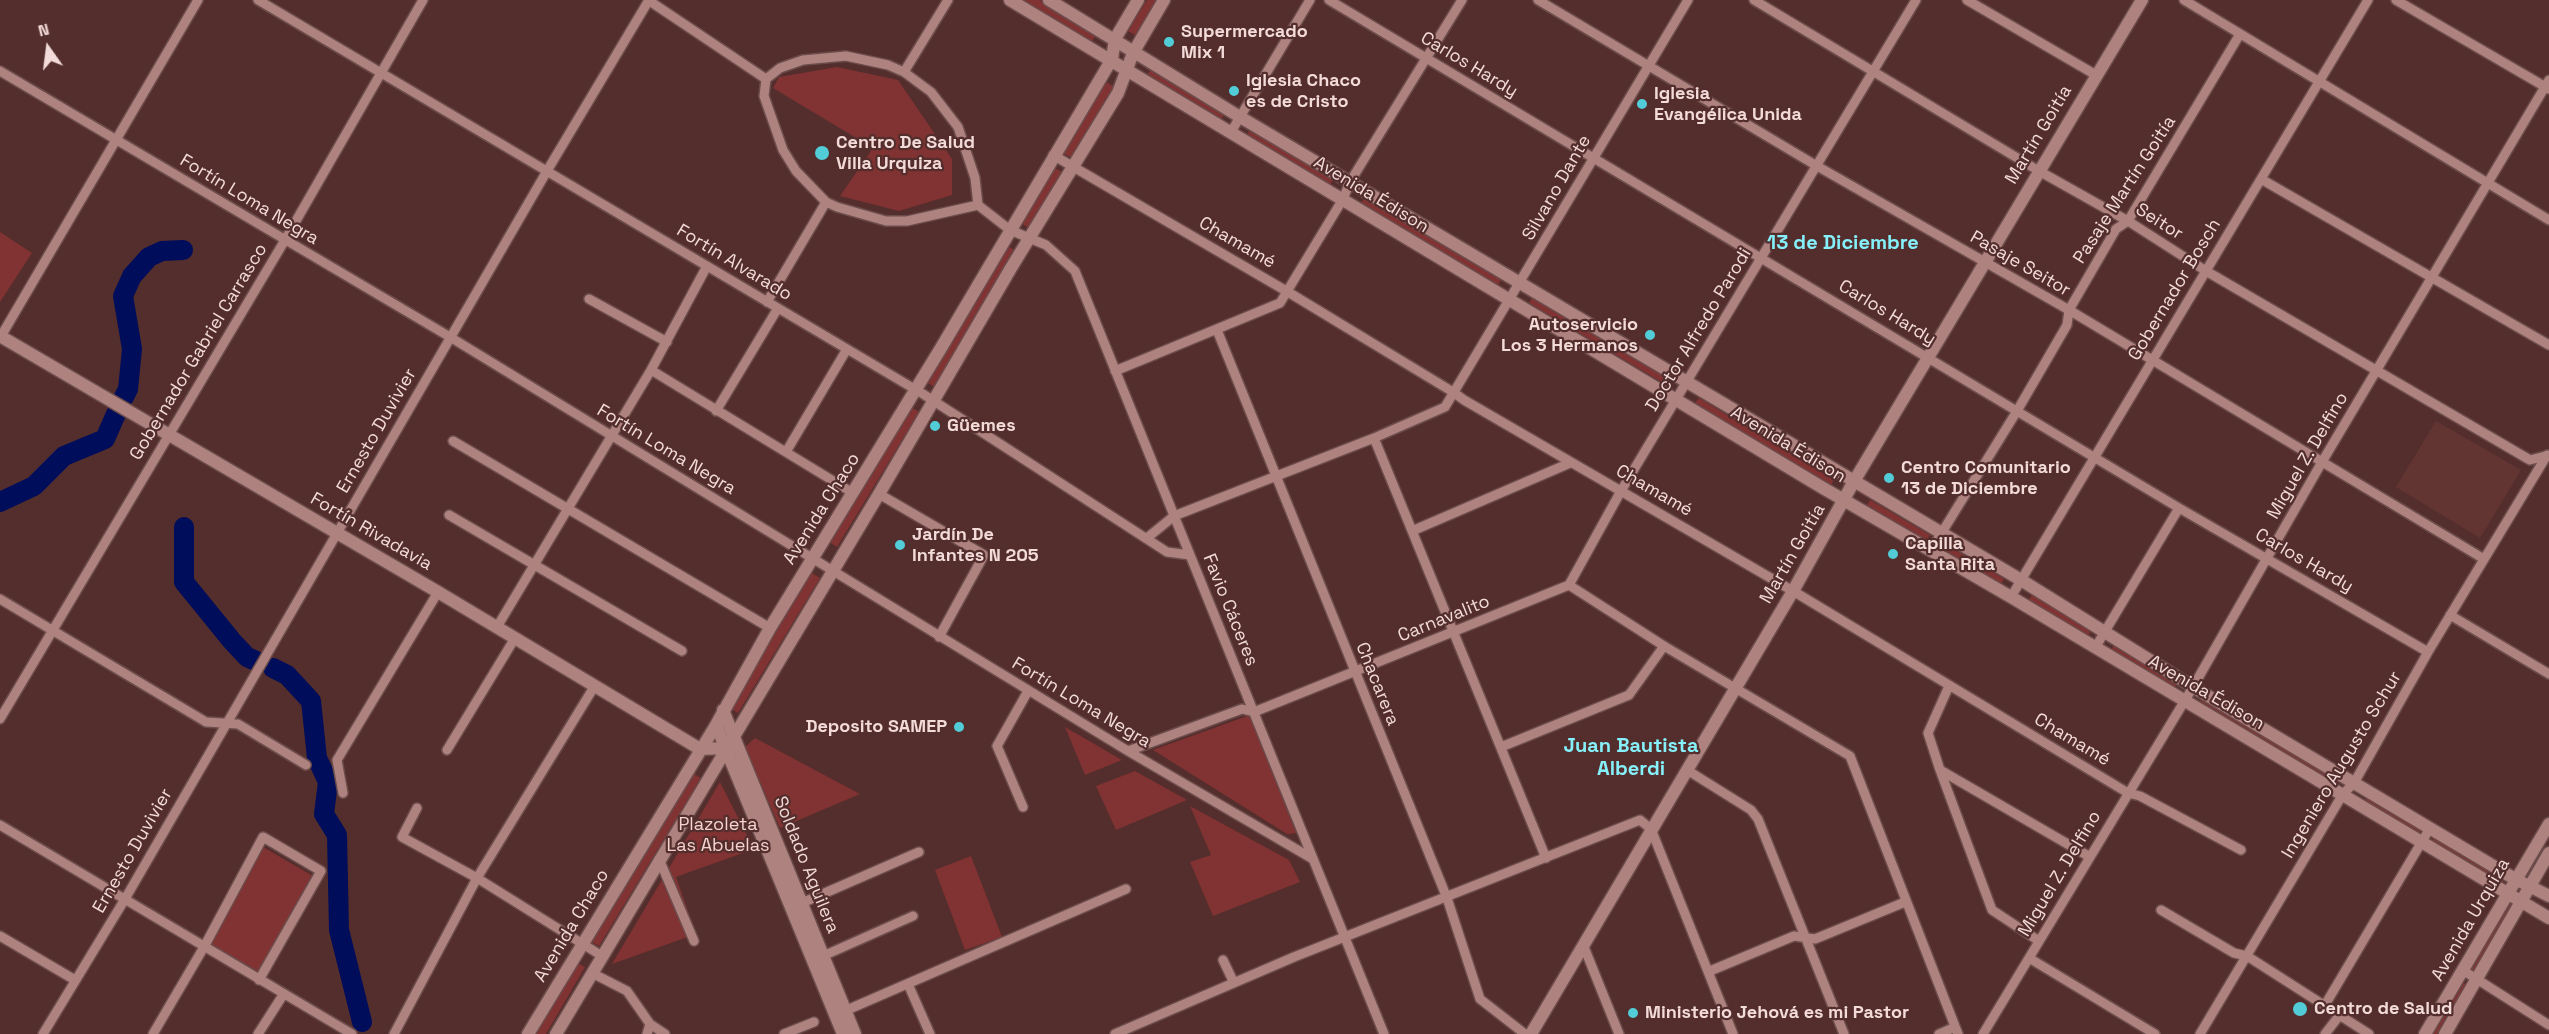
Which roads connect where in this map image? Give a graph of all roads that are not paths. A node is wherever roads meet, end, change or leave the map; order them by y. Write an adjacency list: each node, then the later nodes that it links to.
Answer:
1 (198, 0): 39 (street)
2 (258, 0): 31 (street, Fortín Alvarado)
3 (423, 0): 31 (street, Gobernador Gabriel Carrasco)
4 (648, 0): 34 (street); 44 (street, Ernesto Duvivier)
5 (948, 0): 32 (street)
6 (1011, 0): 26 (main road, Avenida Édison)
7 (1049, 0): 23 (main road, Avenida Édison)
8 (1138, 0): 23 (main road, Avenida Chaco)
9 (1164, 0): 24 (main road)
10 (1310, 0): 37 (street)
11 (1329, 0): 25 (street, Carlos Hardy)
12 (1462, 0): 25 (street)
13 (1538, 0): 27 (street, Pasaje Seitor)
14 (1688, 0): 27 (street, Silvano Dante)
15 (1755, 0): 29 (street, Seitor)
16 (1916, 0): 29 (street, Doctor Alfredo Parodi)
17 (1968, 0): 33 (street)
18 (2142, 0): 33 (main road, Martín Goitía)
19 (2184, 0): 22 (street)
20 (2368, 0): 35 (street, Gobernador Bosch)
21 (2396, 0): 36 (street)
22 (2240, 34): 35 (street); 53 (street, Pasaje Martín Goitía)
23 (1115, 39): 24 (main road, Avenida Édison); 26 (main road, Avenida Chaco)
24 (1133, 53): 28 (main road); 37 (main road, Avenida Édison)
25 (1425, 58): 41 (street, Carlos Hardy); 47 (street)
26 (1112, 59): 28 (main road, Avenida Édison); 40 (main road, Avenida Chaco)
27 (1648, 65): 41 (street, Silvano Dante); 43 (street, Pasaje Seitor)
28 (1128, 69): 38 (main road, Avenida Édison); 42 (main road)
29 (1874, 70): 43 (street, Doctor Alfredo Parodi); 45 (street, Seitor)
30 (0, 71): 39 (street, Fortín Loma Negra)
31 (380, 71): 44 (street, Fortín Alvarado); 56 (street, Gobernador Gabriel Carrasco)
32 (904, 72): 34 (street); 51 (street)
33 (2096, 75): 45 (main road, Martín Goitía)
34 (765, 79): 50 (street)
35 (2319, 81): 46 (street, Gobernador Bosch); 48 (street)
36 (2548, 85): 48 (street, Miguel Z. Delfino)
37 (1240, 117): 38 (street); 47 (main road, Avenida Édison)
38 (1232, 132): 49 (main road, Avenida Édison)
39 (117, 141): 56 (street, Fortín Loma Negra); 70 (street)
40 (1053, 155): 42 (street, Chamamé); 54 (main road, Avenida Chaco)
41 (1592, 159): 57 (street, Carlos Hardy); 62 (street, Silvano Dante)
42 (1072, 166): 55 (main road); 63 (street, Chamamé)
43 (1817, 166): 57 (street, Doctor Alfredo Parodi); 58 (street, Pasaje Seitor)
44 (547, 171): 59 (street, Fortín Alvarado); 71 (street, Ernesto Duvivier)
45 (2039, 171): 53 (street, Seitor); 58 (main road, Martín Goitía)
46 (2261, 178): 60 (street, Gobernador Bosch); 61 (street)
47 (1350, 182): 49 (street); 62 (main road, Avenida Édison)
48 (2488, 184): 52 (street); 61 (street, Miguel Z. Delfino)
49 (1343, 199): 63 (street); 65 (main road, Avenida Édison)
50 (826, 202): 51 (street); 66 (street)
51 (978, 206): 54 (street, Favio Cáceres)
52 (2549, 220)
53 (2128, 221): 60 (street, Seitor); 68 (street, Pasaje Martín Goitía)
54 (1010, 230): 55 (street, Favio Cáceres); 81 (main road, Avenida Chaco)
55 (1030, 238): 79 (street, Favio Cáceres); 84 (main road)
56 (285, 240): 71 (street, Fortín Loma Negra); 87 (street, Gobernador Gabriel Carrasco)
57 (1762, 257): 75 (street, Carlos Hardy); 80 (street, Doctor Alfredo Parodi)
58 (1984, 262): 68 (street, Pasaje Seitor); 75 (main road, Martín Goitía)
59 (707, 266): 66 (street, Fortín Alvarado); 72 (street)
60 (2206, 271): 76 (street, Gobernador Bosch); 78 (street, Seitor)
61 (2433, 278): 73 (street); 78 (street, Miguel Z. Delfino)
62 (1520, 284): 65 (street, Silvano Dante); 80 (main road, Avenida Édison)
63 (1288, 292): 69 (street); 82 (street, Chamamé)
64 (589, 299): 72 (street)
65 (1511, 299): 82 (street, Silvano Dante); 83 (main road, Avenida Édison)
66 (767, 302): 67 (street, Fortín Alvarado)
67 (778, 308): 74 (street, Fortín Alvarado); 85 (street)
68 (2068, 310): 76 (street, Pasaje Seitor); 86 (street, Pasaje Martín Goitía)
69 (1217, 330): 79 (street); 96 (street, Chacarera)
70 (0, 337): 87 (main road, Fortín Rivadavia)
71 (450, 337): 88 (street, Fortín Loma Negra); 107 (street, Ernesto Duvivier)
72 (667, 342): 77 (street)
73 (2549, 345)
74 (847, 349): 81 (street, Fortín Alvarado); 91 (street)
75 (1928, 357): 86 (street, Carlos Hardy); 97 (main road, Martín Goitía)
76 (2151, 362): 93 (street, Gobernador Bosch); 94 (street, Pasaje Seitor)
77 (651, 370): 85 (street); 88 (street)
78 (2377, 370): 92 (street, Seitor); 94 (street, Miguel Z. Delfino)
79 (1115, 371): 105 (street, Favio Cáceres)
80 (1686, 383): 83 (street, Doctor Alfredo Parodi); 97 (main road, Avenida Édison)
81 (916, 389): 84 (street, Fortín Alvarado); 99 (main road, Avenida Chaco)
82 (1453, 392): 89 (street, Silvano Dante); 95 (street, Chamamé)
83 (1677, 399): 98 (street, Doctor Alfredo Parodi); 101 (main road, Avenida Édison)
84 (933, 400): 100 (main road); 109 (street, Fortín Alvarado)
85 (716, 411): 91 (street)
86 (2017, 411): 93 (street, Carlos Hardy); 108 (street, Pasaje Martín Goitía)
87 (169, 435): 107 (main road, Fortín Rivadavia); 126 (street, Gobernador Gabriel Carrasco)
88 (610, 435): 103 (street); 112 (street, Fortín Loma Negra)
89 (1374, 438): 96 (street, Silvano Dante); 106 (street)
90 (453, 441): 103 (street)
91 (786, 452): 99 (street)
92 (2548, 454): 113 (street, Ingeniero Augusto Schur)
93 (2094, 457): 102 (street, Carlos Hardy); 117 (street, Gobernador Bosch)
94 (2322, 462): 113 (street, Pasaje Seitor); 114 (street, Miguel Z. Delfino)
95 (1570, 463): 98 (street, Chamamé); 106 (street)
96 (1275, 477): 105 (street, Silvano Dante); 135 (street, Chacarera)
97 (1853, 483): 101 (main road, Martín Goitía); 108 (main road, Avenida Édison)
98 (1621, 491): 118 (street, Doctor Alfredo Parodi); 119 (street, Chamamé)
99 (853, 493): 112 (main road, Avenida Chaco)
100 (879, 494): 116 (main road); 129 (street)
101 (1845, 500): 110 (main road, Avenida Édison); 119 (main road, Martín Goitía)
102 (2180, 508): 114 (street, Carlos Hardy); 127 (street)
103 (567, 509): 115 (street); 125 (street)
104 (449, 515): 115 (street)
105 (1174, 516): 109 (street, Silvano Dante); 111 (street, Favio Cáceres)
106 (1412, 531): 128 (street)
107 (337, 534): 120 (main road, Fortín Rivadavia); 146 (street, Ernesto Duvivier)
108 (1940, 534): 110 (street, Pasaje Martín Goitía); 117 (main road, Avenida Édison)
109 (1147, 538): 111 (street, Fortín Alvarado)
110 (1931, 550): 121 (main road, Avenida Édison)
111 (1190, 555): 144 (street, Favio Cáceres)
112 (812, 559): 116 (street, Fortín Loma Negra); 125 (main road, Avenida Chaco)
113 (2484, 559): 123 (street, Ingeniero Augusto Schur)
114 (2268, 560): 134 (street, Carlos Hardy); 139 (street, Miguel Z. Delfino)
115 (535, 564): 124 (street); 133 (street)
116 (831, 572): 129 (street, Fortín Loma Negra); 148 (main road)
117 (2021, 580): 121 (street, Gobernador Bosch); 127 (main road, Avenida Édison)
118 (1569, 585): 128 (street, Carnavalito); 131 (street)
119 (1793, 591): 137 (street, Chamamé); 140 (main road, Martín Goitía)
120 (438, 592): 124 (main road, Fortín Rivadavia); 158 (street)
121 (2011, 597): 132 (main road, Avenida Édison)
122 (0, 599): 126 (street)
123 (2450, 615): 134 (street, Ingeniero Augusto Schur); 136 (street)
124 (497, 627): 130 (main road, Fortín Rivadavia)
125 (770, 628): 143 (main road, Avenida Chaco)
126 (53, 629): 145 (street, Gobernador Gabriel Carrasco); 146 (street)
127 (2104, 632): 132 (street); 139 (main road, Avenida Édison)
128 (1454, 633): 135 (street, Carnavalito); 149 (street)
129 (939, 637): 141 (street, Fortín Loma Negra)
130 (515, 638): 138 (main road, Fortín Rivadavia); 152 (street)
131 (1664, 646): 140 (street); 149 (street)
132 (2095, 648): 142 (main road, Avenida Édison)
133 (682, 651)
134 (2428, 652): 157 (street, Ingeniero Augusto Schur)
135 (1354, 672): 144 (street, Carnavalito); 181 (street, Chacarera)
136 (2549, 674)
137 (1949, 686): 156 (street); 159 (street, Chamamé)
138 (594, 687): 151 (main road, Fortín Rivadavia); 175 (street)
139 (2193, 687): 142 (street, Miguel Z. Delfino); 157 (main road, Avenida Édison)
140 (1735, 689): 155 (main road, Martín Goitía); 183 (street)
141 (1028, 691): 153 (street, Fortín Loma Negra); 161 (street)
142 (2184, 701): 159 (street, Miguel Z. Delfino); 160 (main road, Avenida Édison)
143 (723, 710): 147 (main road, Avenida Chaco); 148 (main road, Soldado Aguilera)
144 (1254, 712): 153 (street, Carnavalito); 173 (street, Favio Cáceres)
145 (0, 719)
146 (226, 723): 154 (street); 182 (street, Ernesto Duvivier)
147 (716, 725): 150 (main road, Soldado Aguilera); 151 (main road, Avenida Chaco)
148 (733, 734): 150 (main road); 185 (main road, Soldado Aguilera)
149 (1501, 747): 172 (street)
150 (726, 748): 151 (main road); 174 (main road); 212 (main road, Soldado Aguilera)
151 (700, 749): 194 (main road, Avenida Chaco)
152 (447, 750)
153 (1128, 751): 173 (street, Fortín Loma Negra)
154 (306, 765)
155 (1687, 770): 166 (main road, Martín Goitía); 190 (street)
156 (1940, 770): 171 (street); 193 (street)
157 (2354, 783): 160 (street, Ingeniero Augusto Schur); 165 (main road, Avenida Édison)
158 (343, 793)
159 (2128, 793): 168 (street, Chamamé); 171 (street, Miguel Z. Delfino)
160 (2343, 794): 167 (main road, Avenida Édison); 199 (street, Ingeniero Augusto Schur)
161 (1023, 807)
162 (417, 808): 175 (street)
163 (2549, 824): 176 (main road, Avenida Urquiza)
164 (0, 825): 182 (street)
165 (2430, 828): 167 (street); 176 (main road, Avenida Édison)
166 (1651, 829): 172 (street); 196 (main road, Martín Goitía); 202 (street)
167 (2423, 842): 179 (main road, Avenida Édison); 211 (street)
168 (2241, 850)
169 (919, 852): 185 (street)
170 (2549, 853): 177 (main road, Avenida Urquiza)
171 (2090, 857): 193 (street, Miguel Z. Delfino)
172 (1546, 858): 181 (street)
173 (1313, 859): 191 (street, Favio Cáceres)
174 (660, 860): 192 (street); 197 (main road)
175 (477, 878): 194 (street); 222 (street)
176 (2515, 879): 177 (main road, Avenida Édison); 179 (main road, Avenida Urquiza)
177 (2531, 885): 180 (main road, Avenida Édison); 184 (main road, Avenida Urquiza)
178 (1126, 889): 209 (street)
179 (2508, 892): 184 (main road, Avenida Édison); 203 (main road, Avenida Urquiza)
180 (2549, 896)
181 (1446, 898): 191 (street); 233 (street, Chacarera)
182 (124, 899): 195 (street); 206 (street, Ernesto Duvivier)
183 (1905, 902): 190 (street); 217 (street)
184 (2522, 902): 188 (main road, Avenida Édison); 205 (main road, Avenida Urquiza)
185 (802, 903): 198 (main road, Soldado Aguilera)
186 (2161, 910): 199 (street)
187 (914, 916): 198 (street)
188 (2549, 918)
189 (0, 936): 206 (street)
190 (1806, 937): 202 (street); 237 (street)
191 (1345, 938): 208 (street); 232 (street, Favio Cáceres)
192 (694, 941)
193 (2039, 941): 200 (street, Miguel Z. Delfino)
194 (582, 944): 197 (street); 223 (main road, Avenida Chaco)
195 (204, 947): 207 (street); 207 (street); 219 (street)
196 (1584, 947): 234 (main road, Martín Goitía); 235 (street)
197 (602, 956): 204 (main road)
198 (824, 956): 212 (main road, Soldado Aguilera)
199 (2247, 956): 211 (street); 241 (street, Ingeniero Augusto Schur)
200 (2029, 958): 239 (street, Miguel Z. Delfino); 240 (street)
201 (1223, 960): 208 (street)
202 (1710, 971): 236 (street)
203 (2464, 971): 205 (street); 244 (main road, Avenida Urquiza)
204 (592, 973): 215 (street); 224 (main road)
205 (2478, 979): 216 (street); 245 (main road, Avenida Urquiza)
206 (75, 980): 218 (street, Ernesto Duvivier)
207 (259, 980): 210 (street)
208 (1234, 983): 231 (street)
209 (908, 984): 212 (street); 230 (street)
210 (283, 994): 220 (street); 221 (street)
211 (2325, 1005): 213 (street)
212 (840, 1013): 228 (main road, Soldado Aguilera); 229 (main road, Soldado Aguilera)
213 (2339, 1016): 242 (street); 243 (street)
214 (814, 1022): 227 (street)
215 (650, 1024): 225 (street); 226 (street)
216 (2549, 1025)
217 (1957, 1031): 238 (street)
218 (43, 1034)
219 (153, 1034)
220 (258, 1034)
221 (351, 1034)
222 (394, 1034)
223 (528, 1034)
224 (556, 1034)
225 (647, 1034)
226 (665, 1034)
227 (784, 1034)
228 (843, 1034)
229 (855, 1034)
230 (930, 1034)
231 (1115, 1034)
232 (1384, 1034)
233 (1525, 1034)
234 (1531, 1034)
235 (1619, 1034)
236 (1733, 1034)
237 (1844, 1034)
238 (1939, 1034)
239 (1983, 1034)
240 (2156, 1034)
241 (2200, 1034)
242 (2325, 1034)
243 (2369, 1034)
244 (2425, 1034)
245 (2445, 1034)

